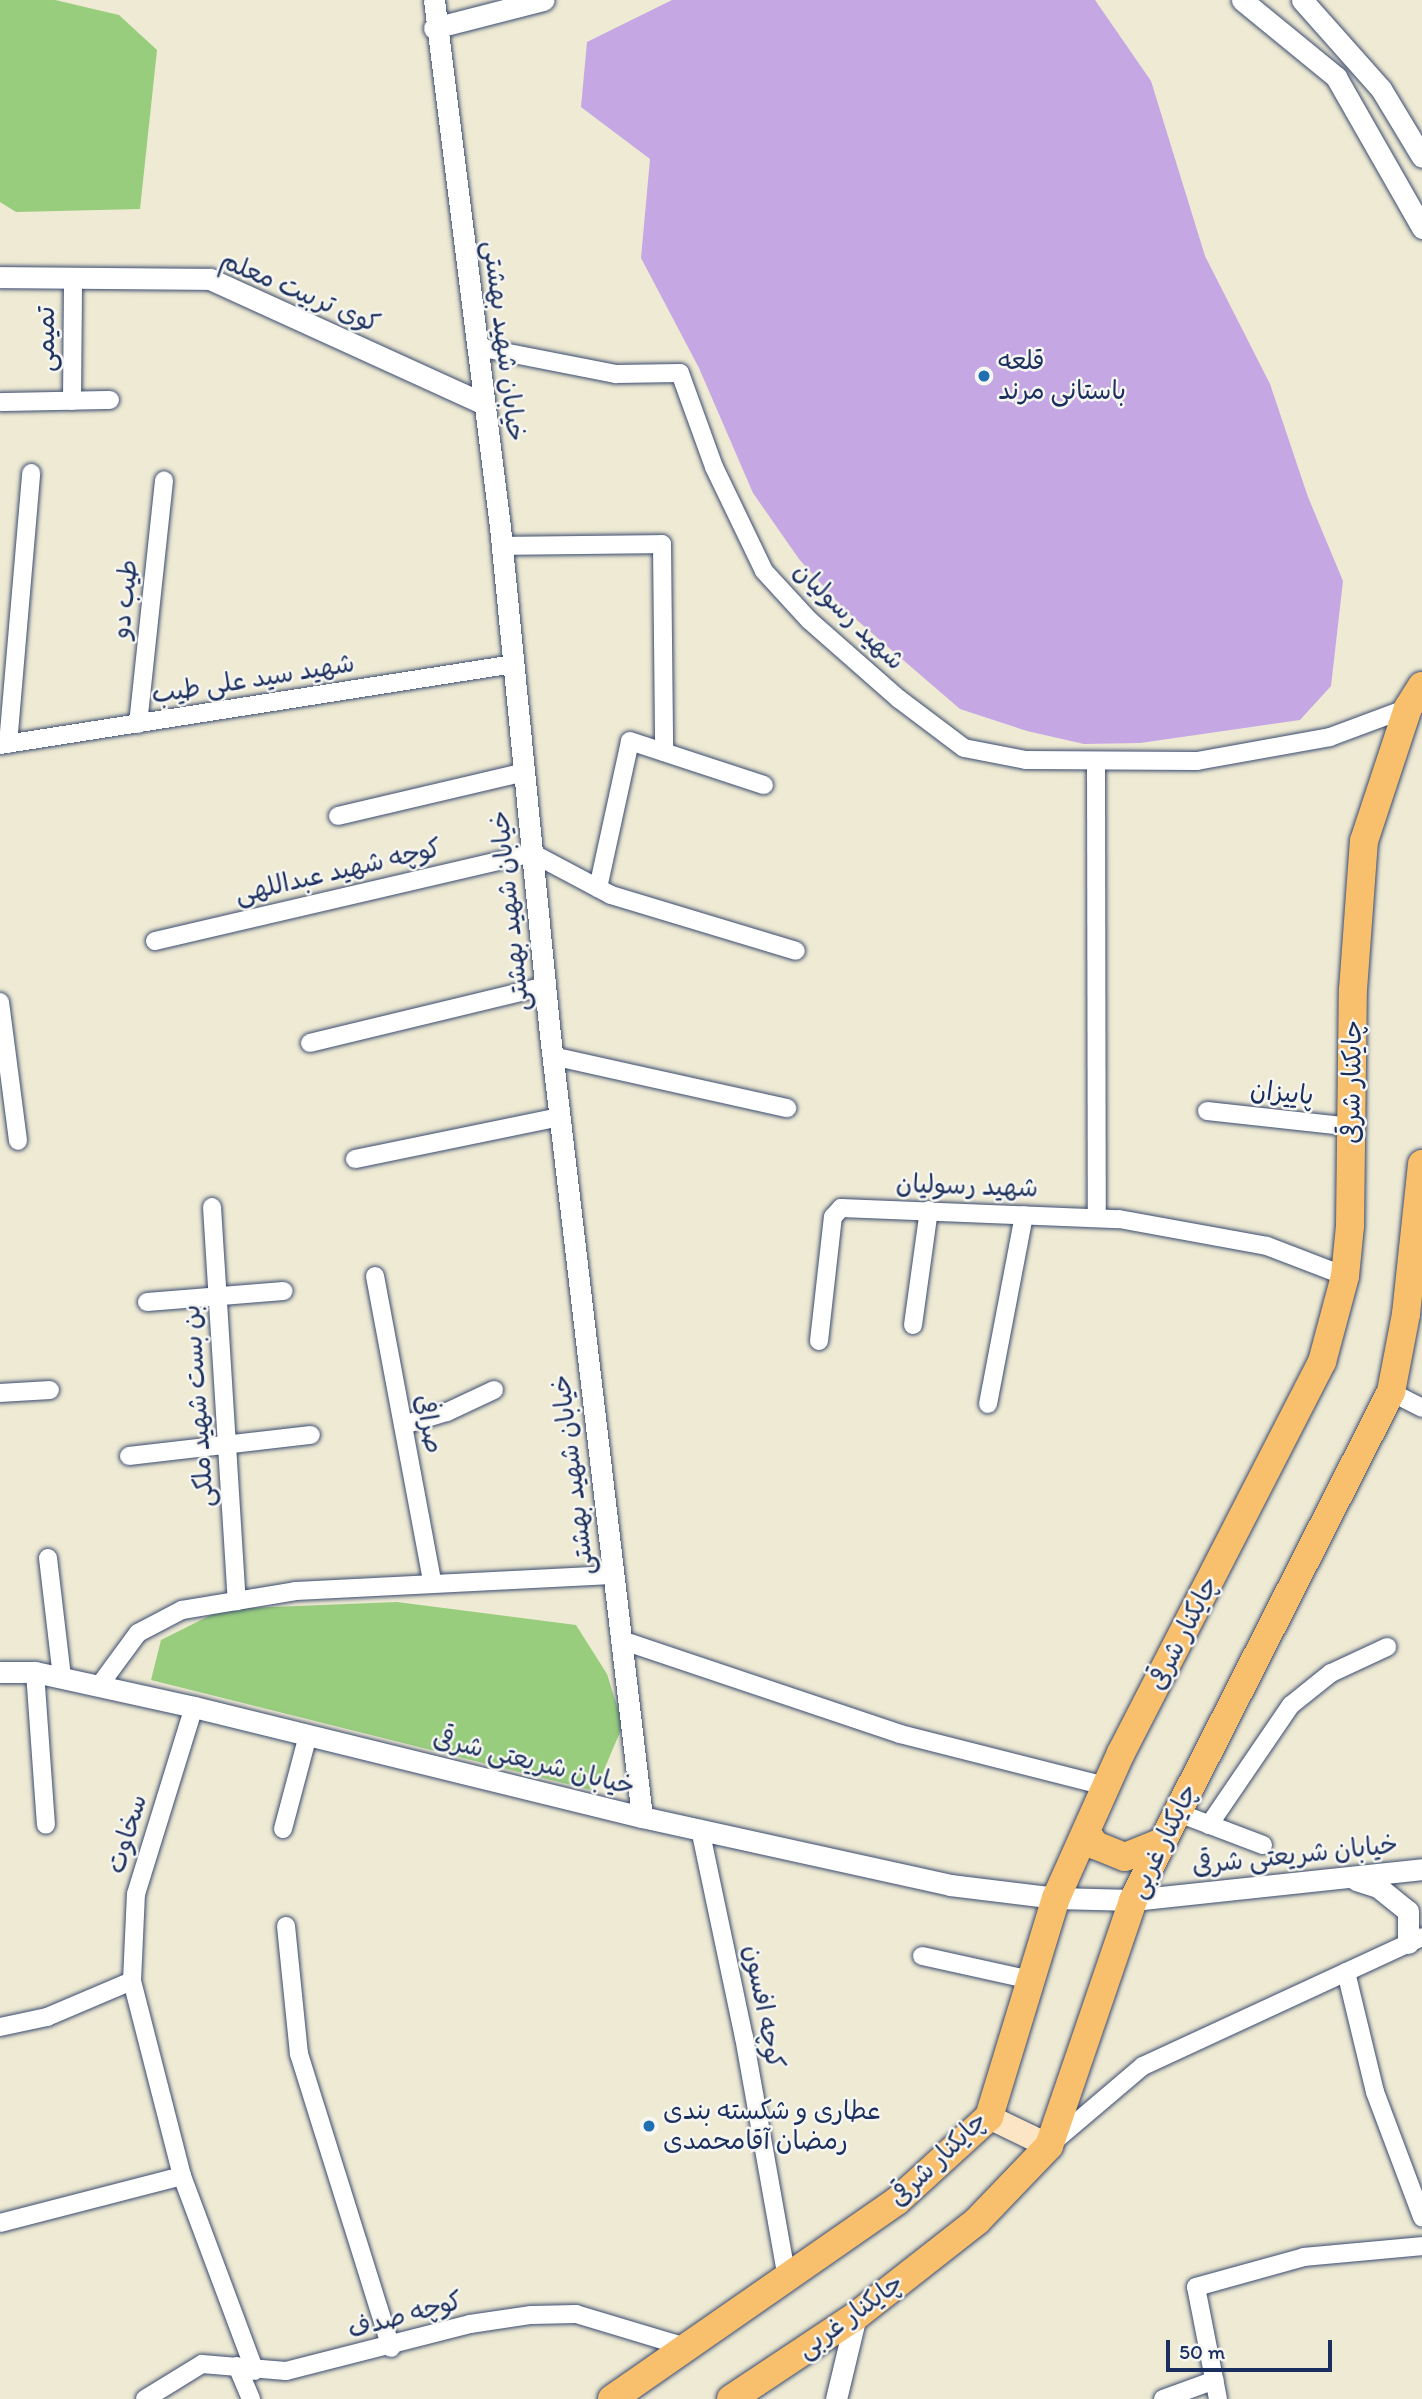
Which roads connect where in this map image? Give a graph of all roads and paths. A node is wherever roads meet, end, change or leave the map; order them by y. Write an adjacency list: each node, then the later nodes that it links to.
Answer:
1 (434, 0): 5 (street, خیابان شهید بهشتی)
2 (543, 0): 5 (street)
3 (1242, 0): 7 (street)
4 (1302, 0): 6 (street)
5 (434, 28): 10 (street, خیابان شهید بهشتی)
6 (1422, 158)
7 (1422, 228)
8 (0, 276): 9 (street, کوی تربیت معلم)
9 (73, 278): 12 (street, تمیمی); 14 (street, کوی تربیت معلم)
10 (478, 347): 14 (street, خیابان شهید بهشتی); 23 (street, شهید رسولیان)
11 (110, 400): 12 (street)
12 (72, 401): 13 (street)
13 (1, 402)
14 (484, 404): 17 (street, خیابان شهید بهشتی)
15 (31, 473): 21 (street)
16 (164, 480): 20 (street, طیب دو)
17 (502, 546): 18 (street, خیابان شهید بهشتی); 22 (street)
18 (514, 664): 20 (street, شهید سید علی طیب); 24 (street, خیابان شهید بهشتی)
19 (1415, 697): 23 (street, شهید رسولیان); 39 (main road, چایکنار شرقی)
20 (138, 724): 21 (street, شهید سید علی طیب)
21 (4, 745)
22 (664, 752): 25 (street); 28 (street)
23 (1096, 761): 46 (street)
24 (524, 772): 26 (street); 27 (street, خیابان شهید بهشتی)
25 (764, 785)
26 (338, 816)
27 (533, 853): 28 (street); 29 (street, کوچه شهید عبداللهی); 31 (street, خیابان شهید بهشتی)
28 (598, 888): 30 (street)
29 (155, 941)
30 (796, 951)
31 (545, 986): 34 (street); 35 (street, خیابان شهید بهشتی)
32 (0, 1002): 33 (street)
33 (1, 1025): 40 (street)
34 (310, 1043)
35 (552, 1056): 36 (street); 38 (street, خیابان شهید بهشتی)
36 (787, 1108)
37 (1207, 1111): 39 (street, پاییزان)
38 (559, 1117): 41 (street); 66 (street, خیابان شهید بهشتی)
39 (1351, 1127): 48 (main road, چایکنار شرقی)
40 (18, 1141)
41 (355, 1159)
42 (1422, 1164): 52 (main road, چایکنار غربی)
43 (212, 1207): 50 (street, بن بست شهید ملکی)
44 (929, 1210): 45 (street, شهید رسولیان); 53 (street); 54 (street, شهید رسولیان)
45 (1024, 1215): 46 (street, شهید رسولیان); 59 (street)
46 (1097, 1218): 48 (street, شهید رسولیان)
47 (375, 1276): 61 (street, صرافی)
48 (1345, 1276): 77 (main road, چایکنار شرقی)
49 (284, 1291): 50 (street)
50 (217, 1296): 51 (street); 63 (street, بن بست شهید ملکی)
51 (147, 1302)
52 (1414, 1315): 57 (main road, چایکنار غربی)
53 (913, 1325)
54 (819, 1341)
55 (50, 1390): 58 (street)
56 (494, 1390): 61 (street)
57 (1391, 1392): 60 (street); 78 (main road, چایکنار غربی)
58 (0, 1394)
59 (988, 1404)
60 (1422, 1408)
61 (403, 1424): 67 (street, صرافی)
62 (311, 1435): 63 (street)
63 (227, 1445): 64 (street); 68 (street, بن بست شهید ملکی)
64 (129, 1456)
65 (48, 1558): 73 (street)
66 (613, 1575): 67 (street); 69 (street, خیابان شهید بهشتی)
67 (432, 1582): 68 (street)
68 (237, 1601): 74 (street)
69 (621, 1640): 77 (street); 79 (street, خیابان شهید بهشتی)
70 (1387, 1647): 81 (street)
71 (0, 1672): 72 (street, خیابان شریعتی شرقی)
72 (35, 1672): 73 (street, خیابان شریعتی شرقی); 80 (street)
73 (62, 1678): 74 (street, خیابان شریعتی شرقی)
74 (99, 1686): 75 (street, خیابان شریعتی شرقی)
75 (194, 1707): 76 (street, خیابان شریعتی شرقی); 96 (street, سخاوت)
76 (307, 1735): 79 (street, خیابان شریعتی شرقی); 82 (street)
77 (1106, 1786): 84 (main road, چایکنار شرقی)
78 (1176, 1812): 81 (street); 85 (main road, چایکنار غربی)
79 (642, 1817): 83 (street, خیابان شریعتی شرقی)
80 (46, 1825)
81 (1209, 1825): 86 (street)
82 (283, 1829)
83 (700, 1829): 89 (street, خیابان شریعتی شرقی); 104 (street, كوچه افسون)
84 (1086, 1832): 85 (main road); 89 (main road, چایکنار شرقی)
85 (1160, 1843): 90 (main road, چایکنار غربی)
86 (1263, 1845)
87 (1422, 1870): 88 (street, خیابان شریعتی شرقی)
88 (1347, 1877): 90 (street, خیابان شریعتی شرقی); 92 (street)
89 (1056, 1898): 90 (street, خیابان شریعتی شرقی); 95 (main road, چایکنار شرقی)
90 (1133, 1900): 99 (main road, چایکنار غربی)
91 (286, 1926): 107 (street)
92 (1418, 1939): 94 (street)
93 (922, 1956): 95 (street)
94 (1346, 1972): 99 (street); 101 (street)
95 (1031, 1980): 98 (main road, چایکنار شرقی)
96 (132, 1981): 97 (street); 100 (street, سخاوت)
97 (0, 2027)
98 (989, 2117): 99 (main road); 104 (main road, چایکنار شرقی)
99 (1049, 2146): 105 (main road, چایکنار غربی)
100 (182, 2176): 102 (street); 109 (street, سخاوت)
101 (1422, 2217)
102 (0, 2223)
103 (1422, 2246): 110 (street)
104 (787, 2278): 106 (main road, چایکنار شرقی)
105 (856, 2316): 114 (main road, چایکنار غربی); 115 (street)
106 (686, 2347): 107 (street, کوچه صدف); 113 (main road, چایکنار شرقی)
107 (391, 2348): 109 (street, کوچه صدف)
108 (237, 2366): 109 (street, کوچه صدف); 111 (street, کوچه صدف); 112 (street)
109 (255, 2371)
110 (1215, 2380): 116 (street); 117 (street)
111 (145, 2399)
112 (251, 2399)
113 (612, 2399)
114 (731, 2399)
115 (836, 2399)
116 (1163, 2399)
117 (1218, 2399)

